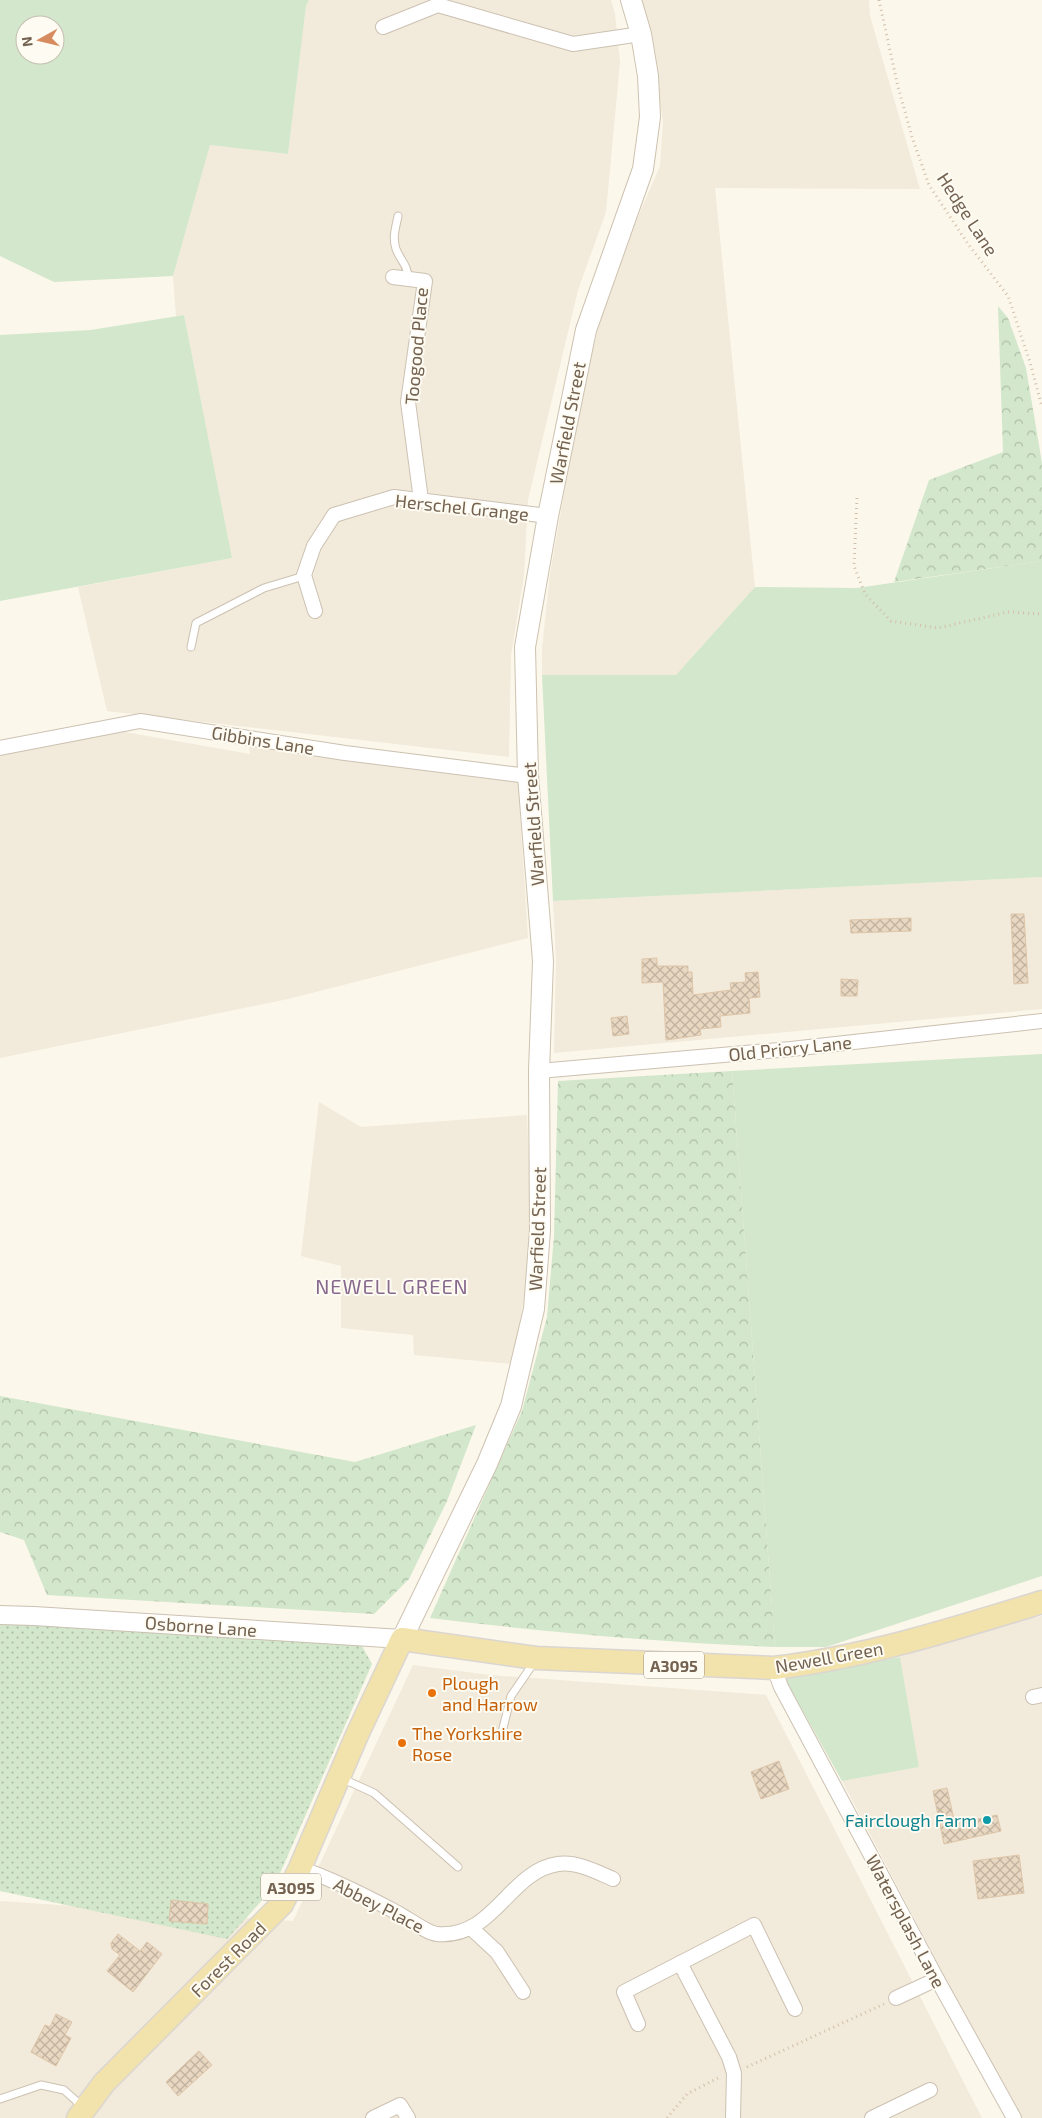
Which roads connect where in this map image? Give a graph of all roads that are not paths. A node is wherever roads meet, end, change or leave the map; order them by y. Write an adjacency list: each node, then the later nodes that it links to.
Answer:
1 (631, 0): 3 (main road, Warfield Street)
2 (383, 28): 3 (street)
3 (641, 34): 8 (main road, Warfield Street)
4 (398, 216): 6 (lane)
5 (393, 277): 6 (street, Toogood Place)
6 (408, 278): 7 (street, Toogood Place)
7 (421, 500): 8 (street, Herschel Grange); 9 (street, Herschel Grange)
8 (548, 516): 13 (main road, Warfield Street)
9 (304, 576): 10 (street); 11 (lane)
10 (315, 611)
11 (190, 646)
12 (0, 748): 13 (street, Gibbins Lane)
13 (528, 776): 15 (main road, Warfield Street)
14 (1042, 1021): 15 (street, Old Priory Lane)
15 (538, 1071): 18 (main road, Warfield Street)
16 (1042, 1602): 20 (main road, Newell Green / A3095)
17 (0, 1615): 18 (street, Osborne Lane)
18 (402, 1639): 19 (main road, Newell Green / A3095); 22 (main road, Forest Road / A3095)
19 (536, 1658): 20 (main road, Newell Green / A3095); 21 (lane)
20 (774, 1668): 28 (street, Watersplash Lane)
21 (501, 1736)
22 (339, 1777): 23 (lane); 24 (main road, Forest Road / A3095)
23 (458, 1867)
24 (300, 1868): 26 (street, Abbey Place); 35 (main road, Forest Road / A3095)
25 (613, 1879): 26 (street, Abbey Place)
26 (471, 1928): 29 (street)
27 (680, 1963): 31 (street); 32 (street); 39 (street)
28 (938, 1979): 30 (street); 41 (street, Watersplash Lane)
29 (523, 1992)
30 (896, 1998)
31 (795, 2010)
32 (638, 2024)
33 (930, 2090): 36 (street)
34 (0, 2099): 35 (lane)
35 (82, 2113)
36 (890, 2114): 40 (street)
37 (373, 2118): 38 (street)
38 (408, 2118)
39 (734, 2118)
40 (872, 2118)
41 (1014, 2118)

